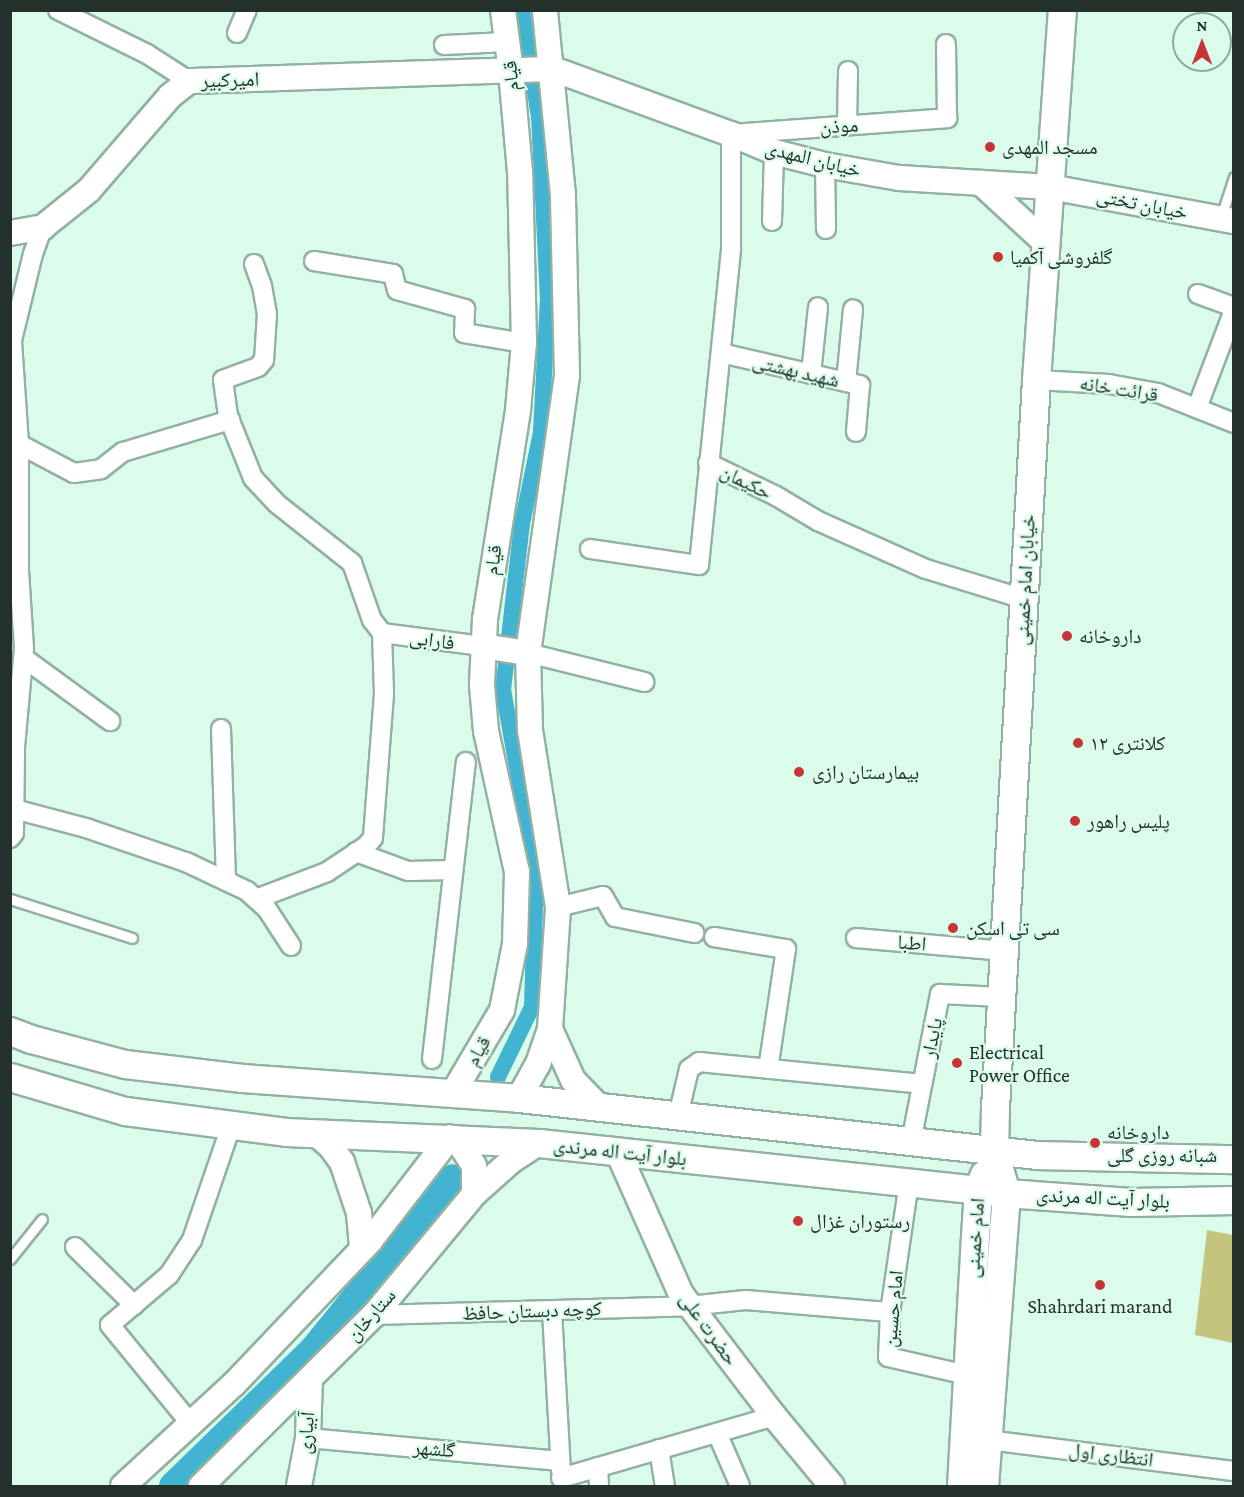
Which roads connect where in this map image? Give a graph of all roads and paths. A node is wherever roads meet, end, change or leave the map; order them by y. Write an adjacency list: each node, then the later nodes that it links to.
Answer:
1 (58, 10): 14 (street)
2 (247, 10): 7 (street)
3 (503, 10): 8 (street, قیام)
4 (557, 10): 6 (street)
5 (1062, 10): 21 (main road, خیابان امام خمینی)
6 (545, 11): 11 (street)
7 (237, 33)
8 (507, 42): 10 (street); 12 (street, قیام)
9 (946, 44): 15 (street, موذن)
10 (444, 45)
11 (553, 69): 12 (street, امیرکبیر); 16 (street, خیابان المهدی); 49 (street)
12 (512, 71): 14 (street, امیرکبیر); 34 (street, قیام)
13 (848, 71): 15 (street)
14 (189, 81): 24 (street, امیرکبیر)
15 (848, 125): 16 (street, موذن)
16 (731, 134): 17 (street, خیابان المهدی); 35 (street, حکیمان)
17 (774, 152): 18 (street, خیابان المهدی); 23 (street)
18 (825, 165): 20 (street, خیابان المهدی); 25 (street)
19 (1233, 177): 22 (lane)
20 (981, 183): 21 (street, خیابان المهدی); 27 (street)
21 (1050, 187): 22 (street, خیابان تختی); 27 (main road, خیابان امام خمینی)
22 (1227, 220)
23 (772, 221)
24 (42, 227): 26 (street, امیرکبیر); 43 (street)
25 (825, 229)
26 (10, 233)
27 (1046, 243): 37 (main road, خیابان امام خمینی)
28 (314, 261): 34 (street)
29 (254, 264): 40 (street)
30 (1198, 294): 33 (street)
31 (818, 307): 36 (street)
32 (854, 309): 38 (street)
33 (1233, 309): 39 (street)
34 (524, 343): 48 (street, قیام)
35 (721, 353): 36 (street, شهید بهشتی); 44 (street, حکیمان)
36 (810, 374): 38 (street, شهید بهشتی)
37 (1036, 380): 39 (street, قرائت خانه); 46 (main road, خیابان امام خمینی)
38 (846, 382): 42 (street, شهید بهشتی)
39 (1197, 408): 41 (street, قرائت خانه)
40 (230, 420): 43 (street); 47 (street)
41 (1233, 423)
42 (856, 432)
43 (19, 444): 50 (street)
44 (708, 463): 45 (street); 46 (street, حکیمان)
45 (590, 549)
46 (1024, 599): 68 (main road, خیابان امام خمینی)
47 (382, 633): 48 (street, فارابی); 57 (street)
48 (483, 646): 49 (street); 76 (street, قیام)
49 (528, 653): 51 (street); 62 (street)
50 (24, 658): 52 (street); 55 (street)
51 (644, 682)
52 (110, 721)
53 (221, 729): 59 (street)
54 (466, 762): 58 (street)
55 (14, 809): 56 (street); 59 (street)
56 (10, 838)
57 (356, 852): 58 (street); 61 (street)
58 (453, 870): 72 (street)
59 (226, 881): 61 (street)
60 (10, 899): 65 (lane)
61 (256, 899): 67 (street)
62 (558, 907): 63 (street); 70 (street)
63 (694, 933)
64 (714, 936): 73 (street)
65 (132, 938)
66 (856, 938): 68 (street, اطبا)
67 (291, 946)
68 (1004, 951): 69 (main road, خیابان امام خمینی)
69 (1001, 997): 75 (street, پایدار); 86 (main road, خیابان امام خمینی)
70 (550, 1029): 77 (street); 78 (street)
71 (10, 1031): 76 (main road, بلوار آیت اله مرندی)
72 (432, 1059)
73 (768, 1069): 75 (street); 79 (street)
74 (10, 1077): 80 (main road, بلوار آیت اله مرندی)
75 (922, 1084): 84 (street, پایدار)
76 (453, 1093): 77 (main road, بلوار آیت اله مرندی)
77 (519, 1098): 78 (main road, بلوار آیت اله مرندی)
78 (597, 1107): 79 (main road, بلوار آیت اله مرندی)
79 (678, 1116): 83 (main road, بلوار آیت اله مرندی)
80 (231, 1126): 81 (main road, بلوار آیت اله مرندی); 99 (street)
81 (315, 1133): 82 (main road, بلوار آیت اله مرندی); 97 (street)
82 (453, 1137): 85 (main road, بلوار آیت اله مرندی); 93 (street); 97 (street)
83 (874, 1137): 84 (main road, بلوار آیت اله مرندی); 89 (main road)
84 (911, 1142): 86 (main road, بلوار آیت اله مرندی)
85 (539, 1143): 87 (main road, بلوار آیت اله مرندی); 93 (street, ستارخان)
86 (994, 1151): 88 (main road, بلوار آیت اله مرندی); 91 (main road, امام خمینی); 92 (main road, امام خمینی)
87 (618, 1152): 89 (main road, بلوار آیت اله مرندی); 100 (street, حضرت علی)
88 (1233, 1159)
89 (865, 1177): 90 (main road, بلوار آیت اله مرندی)
90 (909, 1182): 91 (main road, بلوار آیت اله مرندی); 102 (street, امام حسین)
91 (978, 1189): 92 (main road, بلوار آیت اله مرندی); 104 (main road, امام خمینی)
92 (1006, 1193): 94 (main road, بلوار آیت اله مرندی); 110 (main road, امام خمینی)
93 (474, 1194): 103 (street, ستارخان)
94 (1233, 1200)
95 (42, 1219): 98 (lane)
96 (75, 1247): 99 (street)
97 (362, 1249): 107 (street)
98 (10, 1259)
99 (134, 1305): 107 (street)
100 (689, 1306): 101 (street, کوچه دبستان حافظ); 102 (street, کوچه دبستان حافظ); 106 (street, حضرت علی)
101 (552, 1311): 103 (street, کوچه دبستان حافظ); 114 (street)
102 (890, 1312): 104 (street, امام حسین)
103 (374, 1315): 105 (street, ستارخان)
104 (967, 1375): 122 (main road, امام خمینی)
105 (310, 1379): 109 (street, آبیاری); 116 (street, ستارخان)
106 (774, 1416): 108 (street, گلشهر); 121 (street, حضرت علی)
107 (191, 1424): 115 (street)
108 (717, 1433): 111 (street, گلشهر); 120 (street)
109 (308, 1438): 114 (street, گلشهر); 117 (street, آبیاری)
110 (988, 1440): 113 (street, انتظاری اول); 123 (main road, امام خمینی)
111 (659, 1449): 112 (street, گلشهر); 119 (street)
112 (598, 1467): 114 (street, گلشهر); 118 (street)
113 (1233, 1471)
114 (561, 1475)
115 (123, 1486)
116 (201, 1486)
117 (299, 1486)
118 (599, 1486)
119 (665, 1486)
120 (740, 1486)
121 (832, 1486)
122 (961, 1486)
123 (984, 1486)

